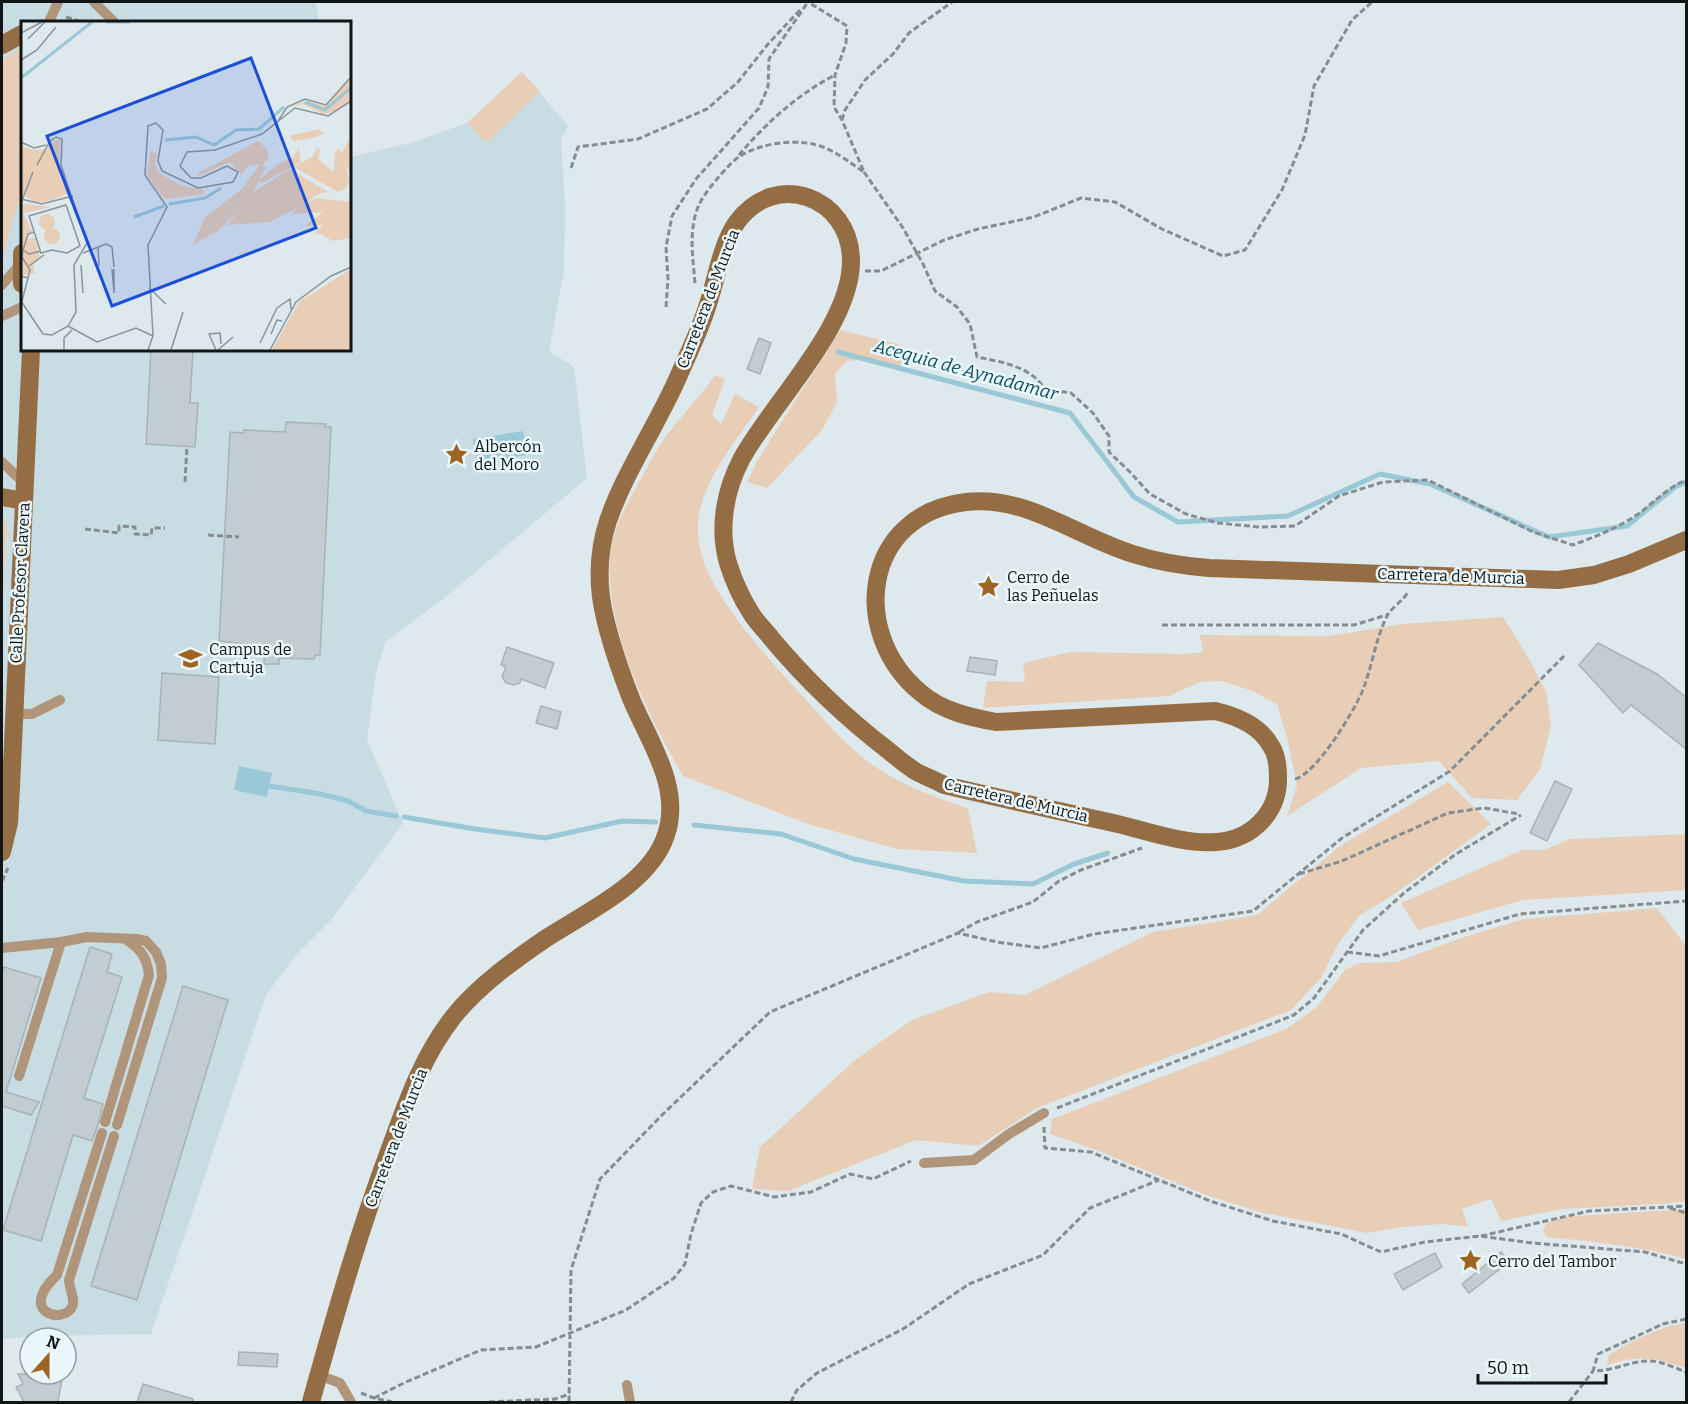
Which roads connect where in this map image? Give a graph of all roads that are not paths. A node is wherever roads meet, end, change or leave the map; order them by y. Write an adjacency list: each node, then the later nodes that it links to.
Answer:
1 (58, 2): 3 (lane)
2 (94, 2): 4 (lane)
3 (49, 21)
4 (113, 21)
5 (21, 35): 6 (main road)
6 (2, 45)
7 (21, 259): 8 (lane)
8 (2, 285)
9 (21, 307): 10 (lane)
10 (2, 316)
11 (31, 351): 13 (main road, Calle Profesor Clavera)
12 (2, 462): 13 (lane)
13 (25, 492): 14 (main road); 17 (main road, Calle Profesor Clavera)
14 (2, 497)
15 (1686, 540): 29 (main road, Carretera de Murcia)
16 (60, 700): 17 (lane)
17 (14, 714): 18 (main road, Calle Profesor Clavera)
18 (2, 852)
19 (124, 939): 20 (lane); 24 (lane); 25 (lane)
20 (61, 942): 21 (lane); 22 (lane)
21 (2, 948)
22 (19, 1076)
23 (1044, 1113): 28 (lane)
24 (105, 1122)
25 (117, 1125)
26 (102, 1133): 27 (lane)
27 (114, 1137)
28 (924, 1163)
29 (318, 1375): 31 (main road, Carretera de Murcia); 32 (lane)
30 (627, 1384): 33 (lane)
31 (310, 1402)
32 (351, 1402)
33 (630, 1402)

